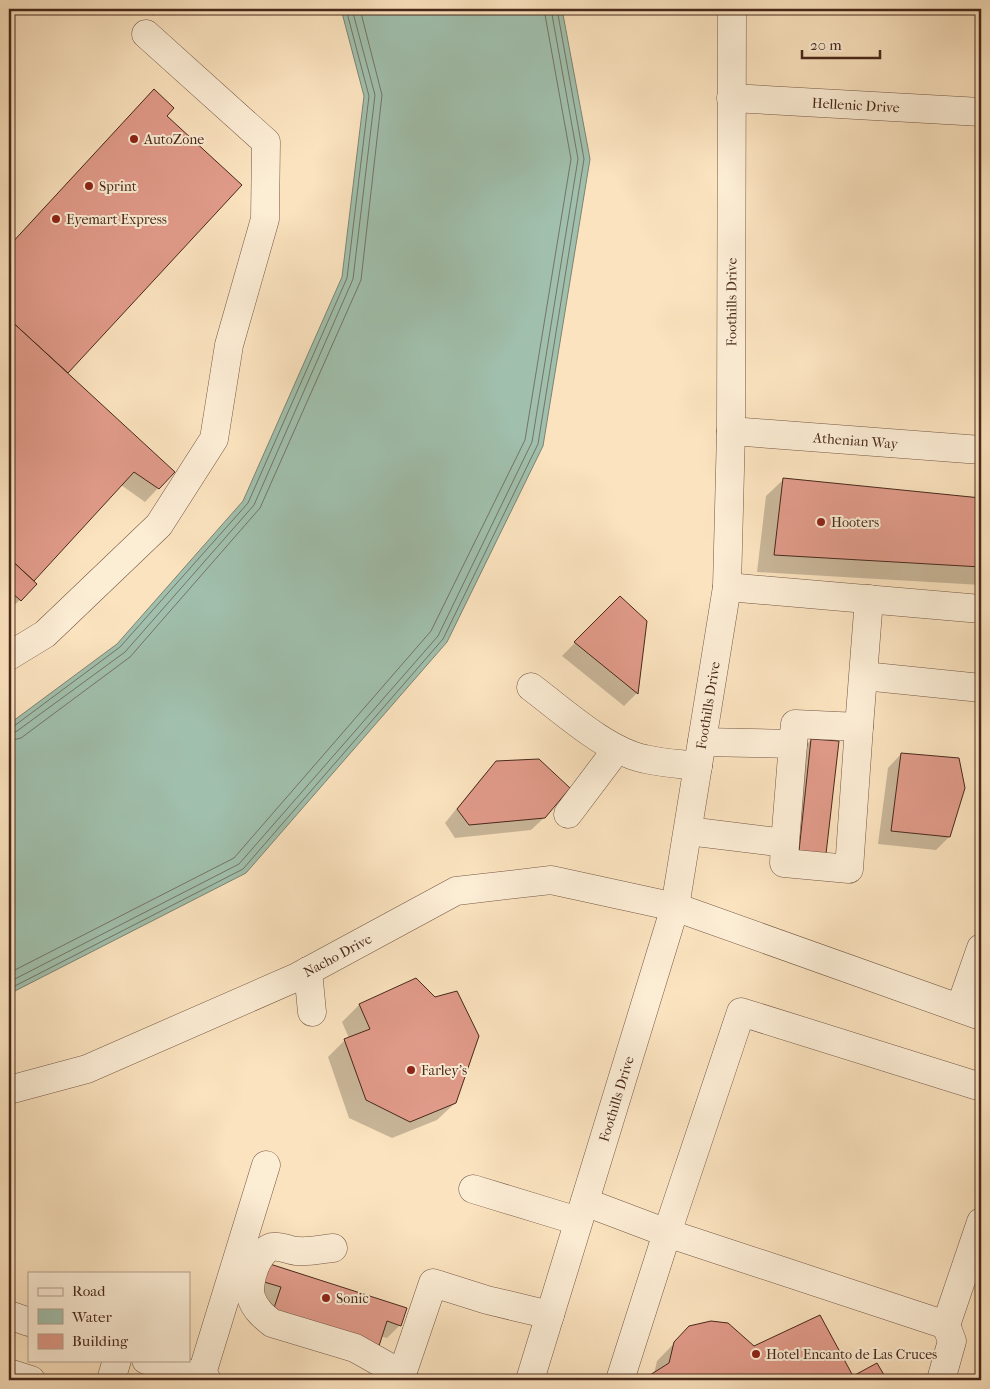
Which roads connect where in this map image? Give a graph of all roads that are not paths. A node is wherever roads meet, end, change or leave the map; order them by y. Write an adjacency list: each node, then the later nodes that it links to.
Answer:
1 (732, 9): 3 (street, Foothills Drive)
2 (146, 34): 10 (street)
3 (731, 98): 4 (street, Hellenic Drive); 5 (street, Foothills Drive)
4 (981, 112)
5 (731, 431): 6 (street, Athenian Way); 7 (street, Foothills Drive)
6 (981, 450)
7 (727, 587): 8 (street); 17 (street, Foothills Drive)
8 (869, 599): 9 (street); 11 (street)
9 (981, 610)
10 (9, 656)
11 (864, 676): 13 (street); 14 (street)
12 (531, 687): 16 (street)
13 (981, 688)
14 (859, 727): 15 (street); 20 (street)
15 (793, 744): 17 (street); 20 (street)
16 (617, 749): 17 (street); 18 (street)
17 (700, 754): 19 (street, Foothills Drive)
18 (568, 814)
19 (688, 831): 20 (street); 21 (street, Foothills Drive)
20 (785, 843)
21 (675, 907): 23 (street, Nacho Drive); 25 (street, Nacho Drive); 30 (street, Foothills Drive)
22 (981, 948): 25 (street)
23 (308, 971): 24 (street); 27 (street, Nacho Drive)
24 (312, 1012)
25 (970, 1012)
26 (981, 1087): 32 (street)
27 (9, 1090)
28 (266, 1165): 44 (street)
29 (474, 1189): 30 (street)
30 (582, 1212): 32 (street); 35 (street, Foothills Drive)
31 (981, 1222): 37 (street)
32 (667, 1233): 37 (street); 46 (street)
33 (333, 1248): 41 (street)
34 (9, 1315): 36 (street)
35 (550, 1315): 41 (street); 45 (street, Foothills Drive)
36 (28, 1322)
37 (946, 1325): 47 (street)
38 (116, 1362): 43 (street)
39 (152, 1362): 44 (street)
40 (9, 1373): 42 (street)
41 (401, 1378)
42 (31, 1380)
43 (111, 1380)
44 (203, 1380)
45 (530, 1380)
46 (620, 1380)
47 (941, 1380)

